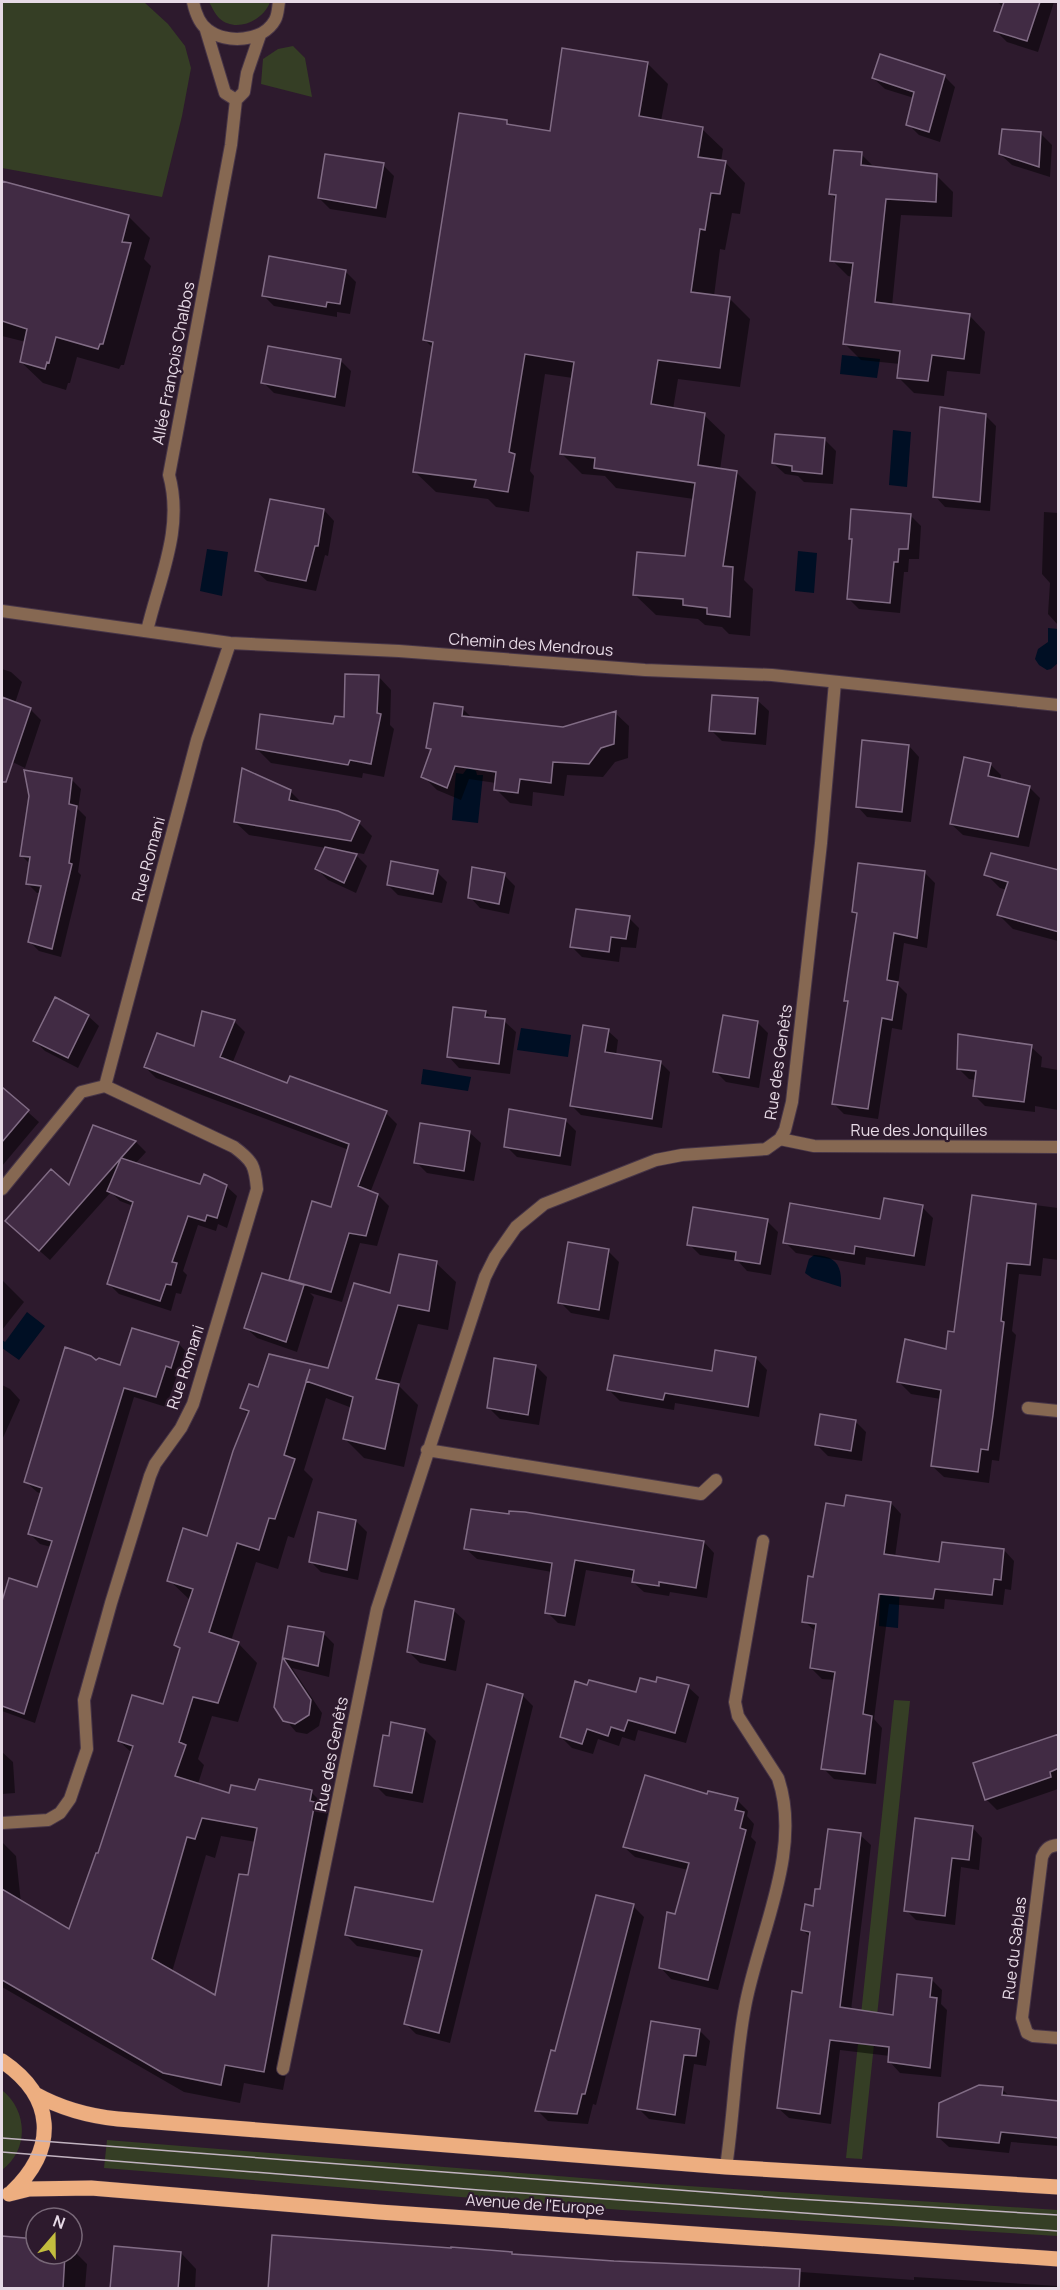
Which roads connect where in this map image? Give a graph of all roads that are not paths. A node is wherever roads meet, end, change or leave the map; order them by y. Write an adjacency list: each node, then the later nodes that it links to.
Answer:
1 (193, 2): 3 (street)
2 (279, 2): 4 (street, Allée François Chalbos)
3 (206, 30): 4 (street); 5 (street)
4 (260, 35): 5 (street, Allée François Chalbos)
5 (236, 100): 7 (street, Allée François Chalbos)
6 (2, 611): 7 (street, Chemin des Mendrous)
7 (147, 631): 8 (street, Chemin des Mendrous)
8 (230, 643): 9 (street, Chemin des Mendrous); 11 (street, Rue Romani)
9 (835, 682): 10 (street, Chemin des Mendrous); 12 (street, Rue des Genêts)
10 (1059, 705)
11 (105, 1086): 14 (street); 20 (street, Rue Romani)
12 (780, 1139): 13 (street, Rue des Jonquilles); 17 (street, Rue des Genêts)
13 (1059, 1147)
14 (2, 1189)
15 (1028, 1408): 16 (street)
16 (1059, 1411)
17 (427, 1450): 18 (street); 24 (street, Rue des Genêts)
18 (716, 1480)
19 (764, 1541): 26 (street)
20 (2, 1822)
21 (1059, 1845): 22 (street, Rue du Sablas)
22 (1059, 2038)
23 (2, 2061): 25 (main road)
24 (284, 2069)
25 (35, 2094): 26 (main road); 28 (main road)
26 (726, 2167): 27 (main road)
27 (1059, 2187)
28 (5, 2196): 29 (main road, Avenue de l'Europe)
29 (1059, 2259)

